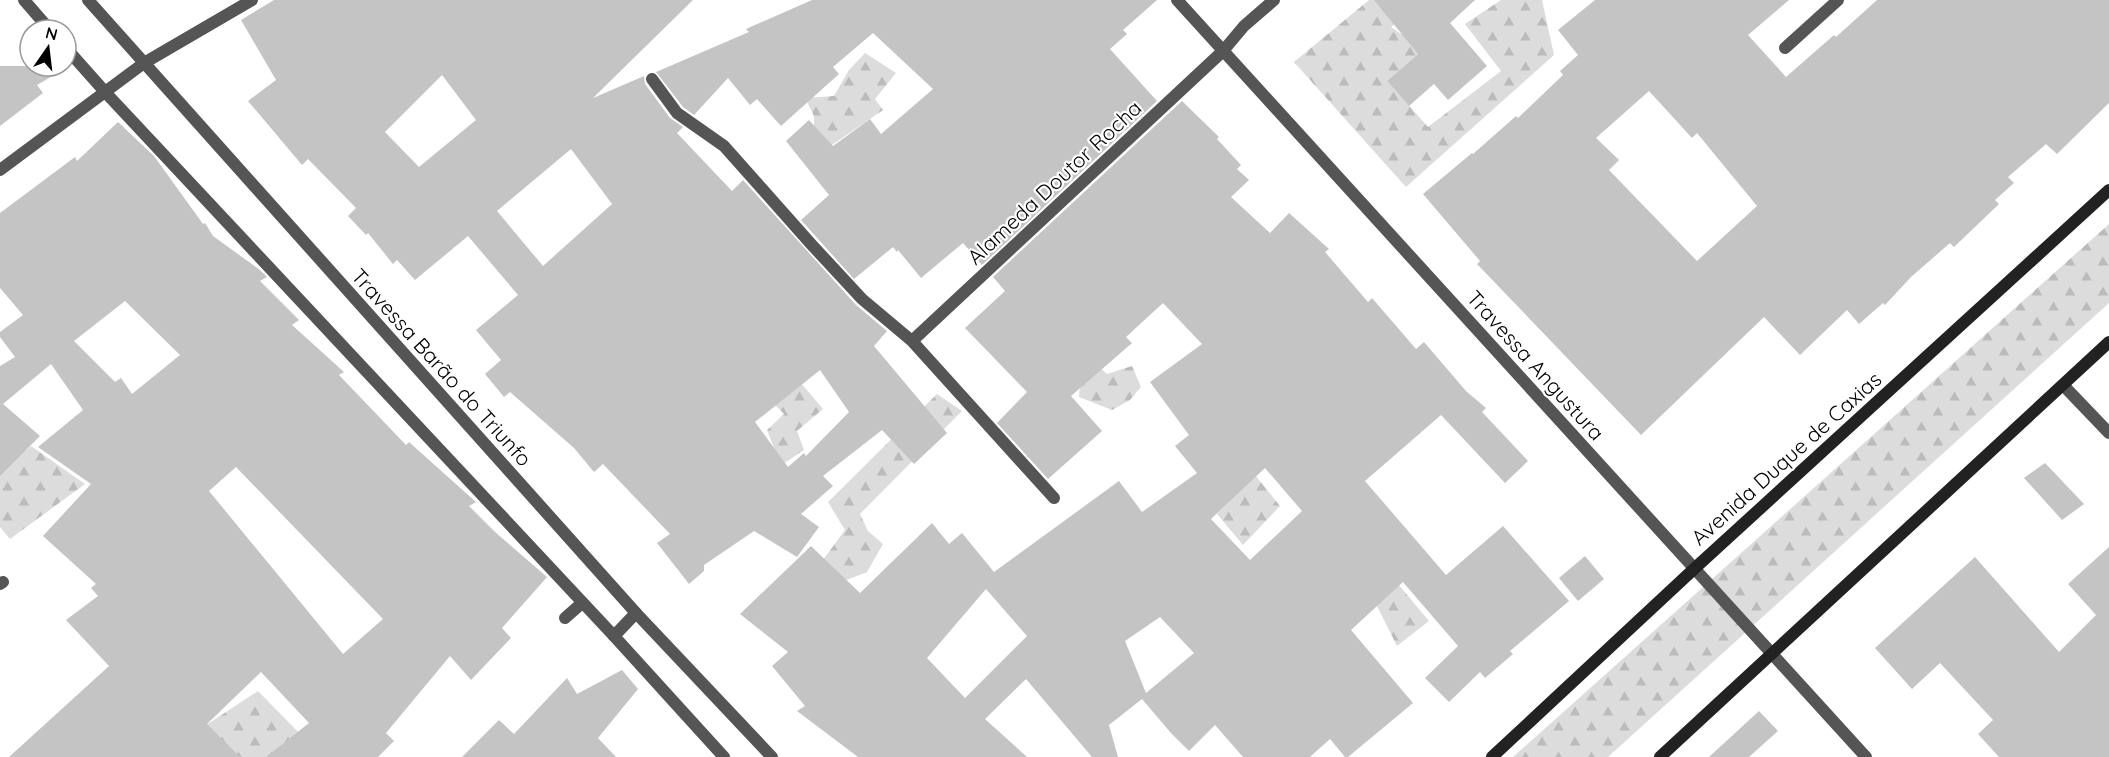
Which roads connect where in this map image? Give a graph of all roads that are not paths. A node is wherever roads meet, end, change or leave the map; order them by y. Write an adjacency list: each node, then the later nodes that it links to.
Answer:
1 (24, 0): 7 (street)
2 (88, 0): 11 (street, Travessa Barão do Triunfo)
3 (252, 0): 11 (street)
4 (1177, 0): 9 (street, Travessa Angustura)
5 (1274, 0): 9 (street, Alameda Doutor Rocha)
6 (1838, 0): 8 (street)
7 (40, 18)
8 (1785, 48)
9 (1223, 51): 16 (street, Alameda Doutor Rocha); 21 (street, Travessa Angustura)
10 (78, 62): 13 (street)
11 (144, 63): 13 (street); 23 (street, Travessa Barão do Triunfo)
12 (652, 80): 16 (street)
13 (106, 93): 14 (street); 22 (street)
14 (0, 170)
15 (2109, 190): 21 (main road, Avenida Duque de Caxias)
16 (912, 341): 20 (street)
17 (2109, 342): 18 (main road)
18 (2063, 386): 19 (street); 26 (main road)
19 (2109, 433)
20 (1054, 498)
21 (1695, 568): 26 (street, Travessa Angustura); 29 (main road, Avenida Duque de Caxias)
22 (582, 603): 24 (street); 25 (street)
23 (636, 613): 25 (street); 28 (street, Travessa Barão do Triunfo)
24 (565, 618)
25 (614, 636): 27 (street)
26 (1772, 652): 30 (main road); 31 (street, Travessa Angustura)
27 (724, 757)
28 (772, 757)
29 (1492, 757)
30 (1660, 757)
31 (1866, 757)

